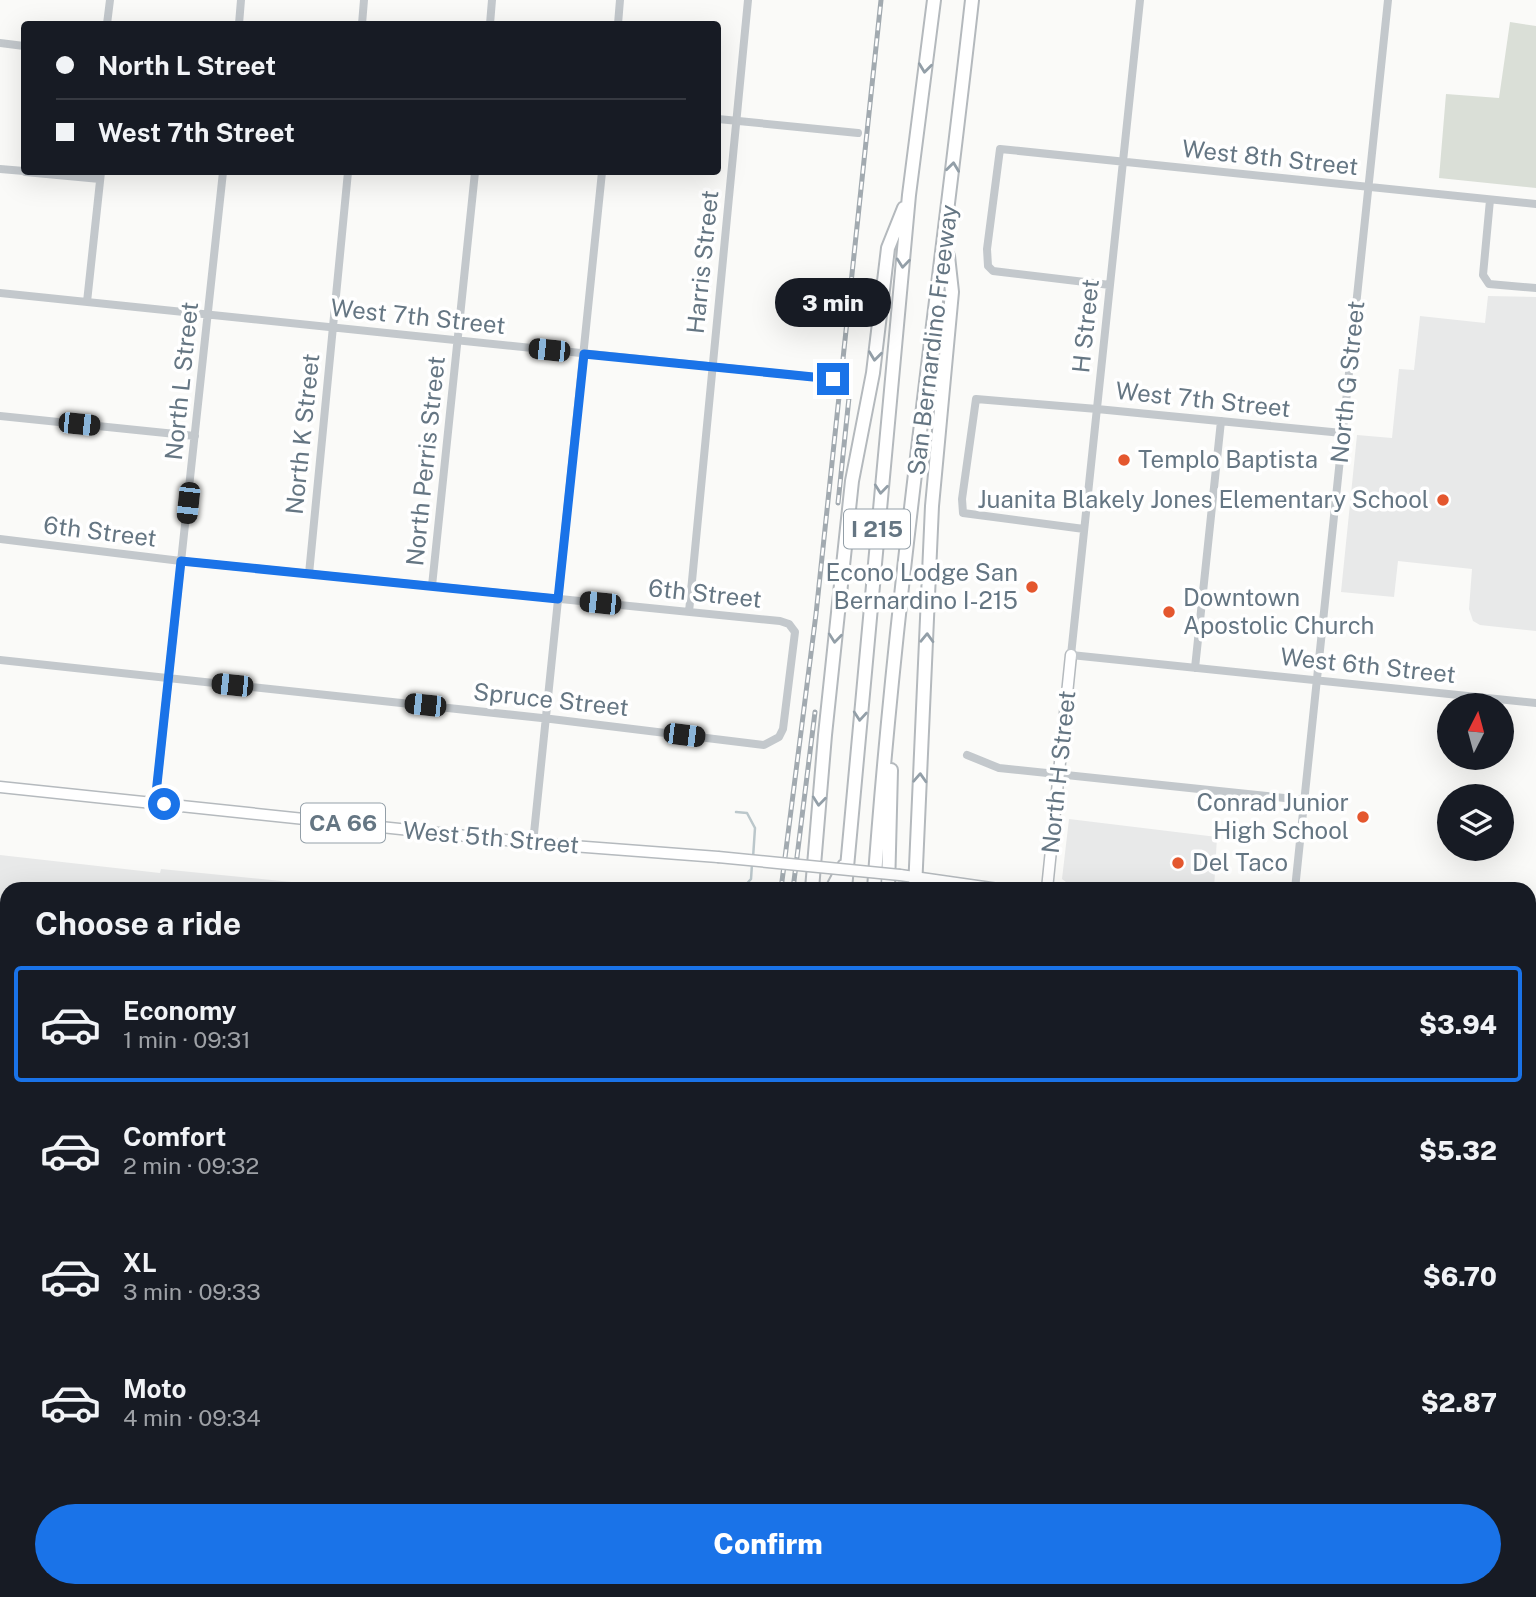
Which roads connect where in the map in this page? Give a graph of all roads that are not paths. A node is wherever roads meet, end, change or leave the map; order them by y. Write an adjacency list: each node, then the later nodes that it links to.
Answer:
1 (110, 0): 11 (street)
2 (241, 0): 12 (street)
3 (364, 0): 13 (street)
4 (492, 0): 14 (street)
5 (620, 0): 15 (street)
6 (748, 0): 19 (street, Harris Street)
7 (934, 0): 30 (highway, San Bernardino Freeway / I 215, one-way to 30)
8 (972, 0): 33 (highway, San Bernardino Freeway / I 215, one-way to 8)
9 (1140, 0): 21 (street, H Street)
10 (1388, 0): 29 (street, North G Street)
11 (107, 21)
12 (239, 21)
13 (362, 21)
14 (490, 21)
15 (618, 21)
16 (0, 43): 17 (street)
17 (21, 46)
18 (721, 119): 19 (street)
19 (736, 121): 20 (street); 42 (street, Harris Street)
20 (858, 133)
21 (1123, 162): 29 (street, West 8th Street); 34 (street, H Street); 34 (street, West 8th Street)
22 (0, 169): 23 (street)
23 (21, 172)
24 (100, 175): 37 (street)
25 (223, 175): 38 (street, North L Street)
26 (348, 175): 39 (street, North K Street)
27 (475, 175): 40 (street, North Perris Street)
28 (602, 175): 41 (street)
29 (1368, 187): 31 (street, West 8th Street); 47 (street, North G Street)
30 (909, 195): 71 (highway, San Bernardino Freeway / I 215, one-way to 71); 72 (highway, one-way to 72)
31 (1490, 200): 32 (street, West 8th Street); 35 (street)
32 (1536, 204)
33 (945, 235): 58 (highway, San Bernardino Freeway / I 215); 73 (highway, one-way to 33)
34 (1110, 285): 44 (street, H Street)
35 (1536, 288)
36 (0, 293): 37 (street, West 7th Street)
37 (87, 303): 38 (street, West 7th Street)
38 (208, 315): 39 (street, West 7th Street); 48 (street, North L Street)
39 (333, 328): 40 (street, West 7th Street); 52 (street, North K Street)
40 (458, 341): 41 (street, West 7th Street); 53 (street, North Perris Street)
41 (584, 354): 42 (street, West 7th Street); 54 (street)
42 (712, 367): 43 (street, West 7th Street); 55 (street, Harris Street)
43 (833, 379)
44 (1097, 408): 46 (street, West 7th Street); 49 (street, H Street); 49 (street, West 7th Street)
45 (0, 416): 48 (street)
46 (1221, 421): 47 (street, West 7th Street); 59 (street)
47 (1342, 433): 61 (street, North G Street)
48 (195, 436): 51 (street, North L Street)
49 (1084, 529): 56 (street, H Street)
50 (0, 540): 51 (street, 6th Street)
51 (181, 561): 52 (street, 6th Street); 60 (street, North L Street)
52 (309, 574): 53 (street, 6th Street)
53 (432, 586): 54 (street, 6th Street)
54 (558, 599): 55 (street, 6th Street); 63 (street)
55 (689, 612): 64 (street, 6th Street)
56 (1071, 655): 59 (street, West 6th Street); 66 (main road, North H Street)
57 (0, 660): 60 (street, Spruce Street)
58 (895, 664): 77 (highway, San Bernardino Freeway / I 215); 78 (highway)
59 (1195, 668): 61 (street, West 6th Street)
60 (168, 678): 63 (street, Spruce Street); 69 (street, North L Street)
61 (1317, 681): 62 (street, West 6th Street); 68 (street, North G Street)
62 (1536, 703)
63 (546, 718): 64 (street, Spruce Street); 70 (street)
64 (764, 745)
65 (967, 755): 66 (street)
66 (1059, 774): 68 (street); 80 (main road, North H Street)
67 (0, 787): 69 (main road, West 5th Street / CA 66)
68 (1304, 800): 81 (street, North G Street)
69 (155, 803): 70 (main road, West 5th Street / CA 66)
70 (533, 843): 72 (main road, West 5th Street / CA 66, bridge)
71 (846, 863): 75 (highway); 76 (highway, San Bernardino Freeway / I 215)
72 (813, 866): 73 (main road, West 5th Street / CA 66, bridge); 74 (highway)
73 (910, 879): 79 (main road, West 5th Street)
74 (812, 882)
75 (836, 882)
76 (845, 882)
77 (875, 882)
78 (888, 882)
79 (936, 882)
80 (1048, 882)
81 (1296, 882)

